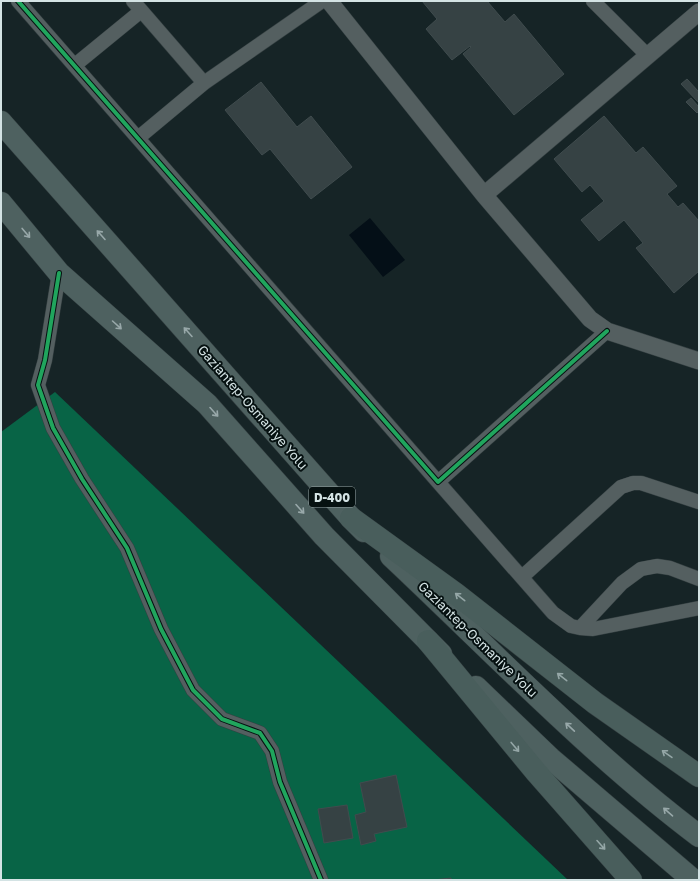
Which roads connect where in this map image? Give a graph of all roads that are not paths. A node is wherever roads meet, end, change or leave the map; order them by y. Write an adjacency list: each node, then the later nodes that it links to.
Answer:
1 (18, 1): 8 (street)
2 (322, 1): 9 (street)
3 (329, 1): 12 (street)
4 (593, 1): 7 (street)
5 (137, 6): 8 (street); 9 (street)
6 (699, 12): 7 (street)
7 (648, 56): 12 (street)
8 (75, 65): 11 (street)
9 (204, 83): 11 (street)
10 (1, 122): 19 (highway, Gaziantep-Osmaniye Yolu / D-400, one-way to 10)
11 (138, 138): 17 (street)
12 (484, 195): 15 (street)
13 (1, 203): 14 (highway, D-400, one-way to 14)
14 (59, 273): 24 (highway, D-400, one-way to 24); 27 (street)
15 (607, 331): 16 (street); 17 (street)
16 (699, 360)
17 (438, 482): 20 (street)
18 (699, 502): 20 (street)
19 (351, 518): 25 (highway, one-way to 19); 26 (highway, Gaziantep-Osmaniye Yolu / D-400, one-way to 19)
20 (522, 577): 23 (street)
21 (699, 579): 23 (street)
22 (699, 608): 23 (street)
23 (580, 628)
24 (428, 641): 28 (highway, one-way to 28); 29 (highway, D-400)
25 (699, 776)
26 (699, 836)
27 (321, 880)
28 (631, 880)
29 (693, 880)

